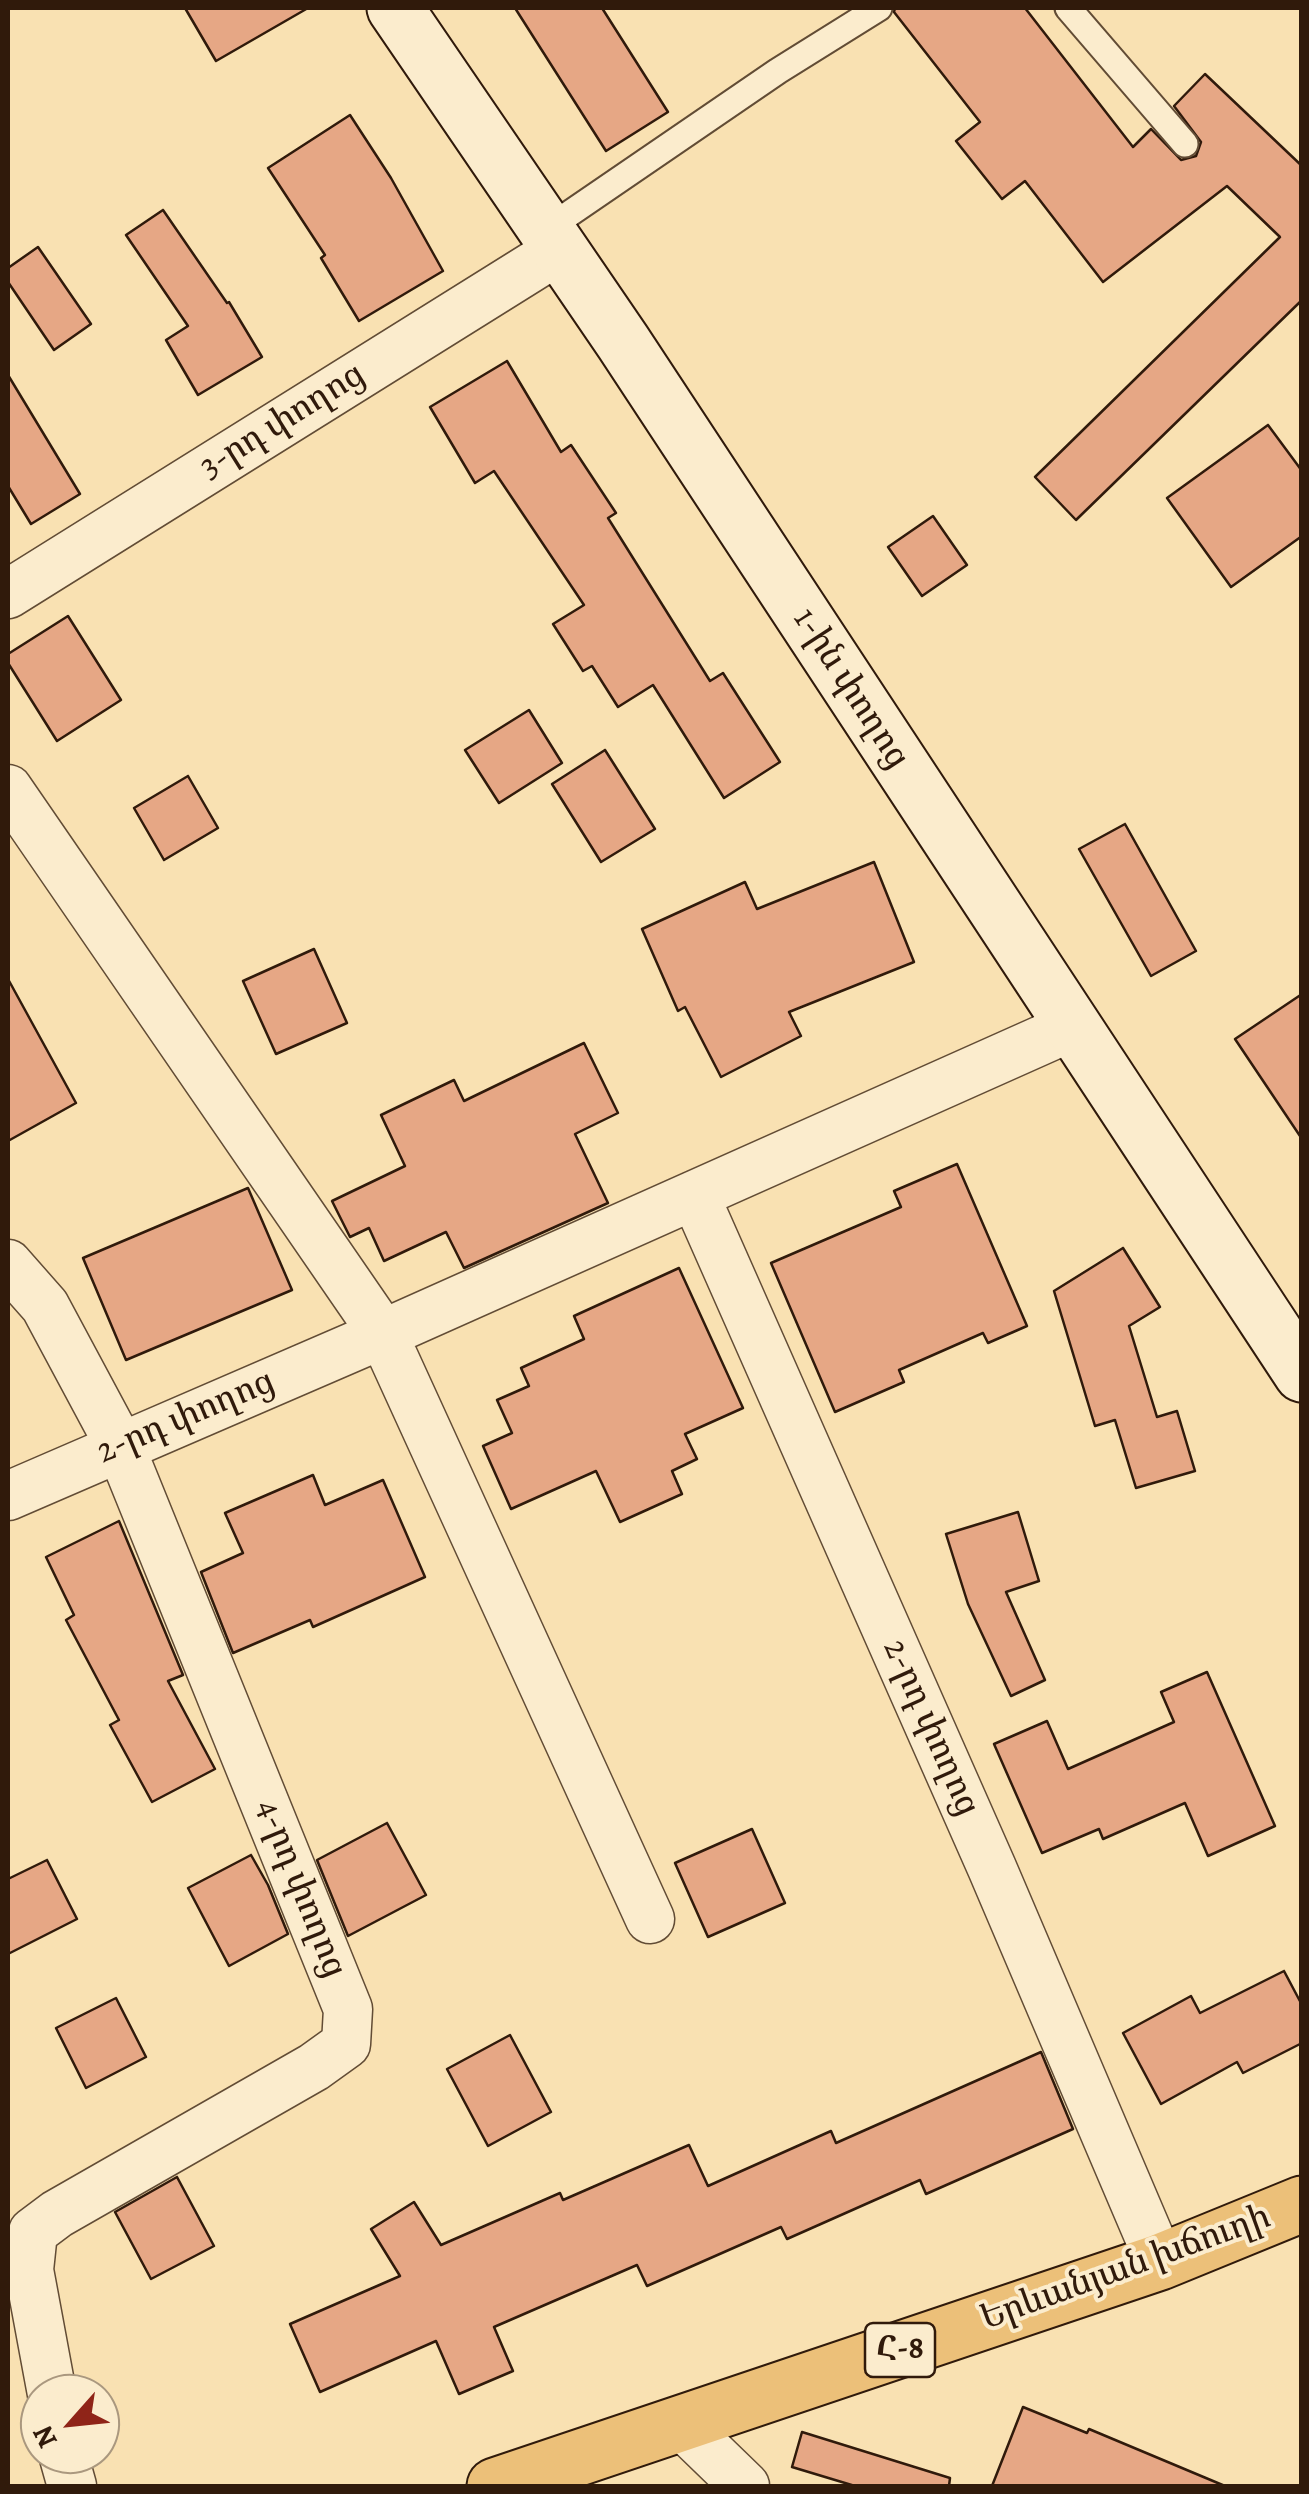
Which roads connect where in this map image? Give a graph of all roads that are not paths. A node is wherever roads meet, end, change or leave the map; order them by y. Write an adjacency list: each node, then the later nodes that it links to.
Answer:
1 (395, 8): 5 (main road, 1-ին փողոց)
2 (879, 8): 5 (lane)
3 (1068, 8): 4 (lane)
4 (1185, 144)
5 (553, 240): 6 (street, 3-րդ փողոց); 8 (main road, 1-ին փողոց)
6 (8, 594)
7 (8, 789): 11 (street)
8 (1071, 1027): 9 (street, 2-րդ փողոց); 12 (main road, 1-ին փողոց)
9 (695, 1196): 11 (street, 2-րդ փողոց); 17 (street, 2-րդ փողոց)
10 (8, 1264): 13 (street, 4-րդ փողոց)
11 (383, 1334): 13 (street, 2-րդ փողոց); 15 (street)
12 (1302, 1374)
13 (120, 1446): 14 (street, 2-րդ փողոց); 18 (street, 4-րդ փողոց)
14 (8, 1496)
15 (650, 1919)
16 (1302, 2204): 17 (main road, Երևանյան խճուղի / Հ-8)
17 (1160, 2262): 19 (main road, Երևանյան խճուղի / Հ-8)
18 (48, 2374)
19 (681, 2424): 20 (main road, Երևանյան խճուղի / Հ-8); 21 (street)
20 (495, 2486)
21 (745, 2486)

